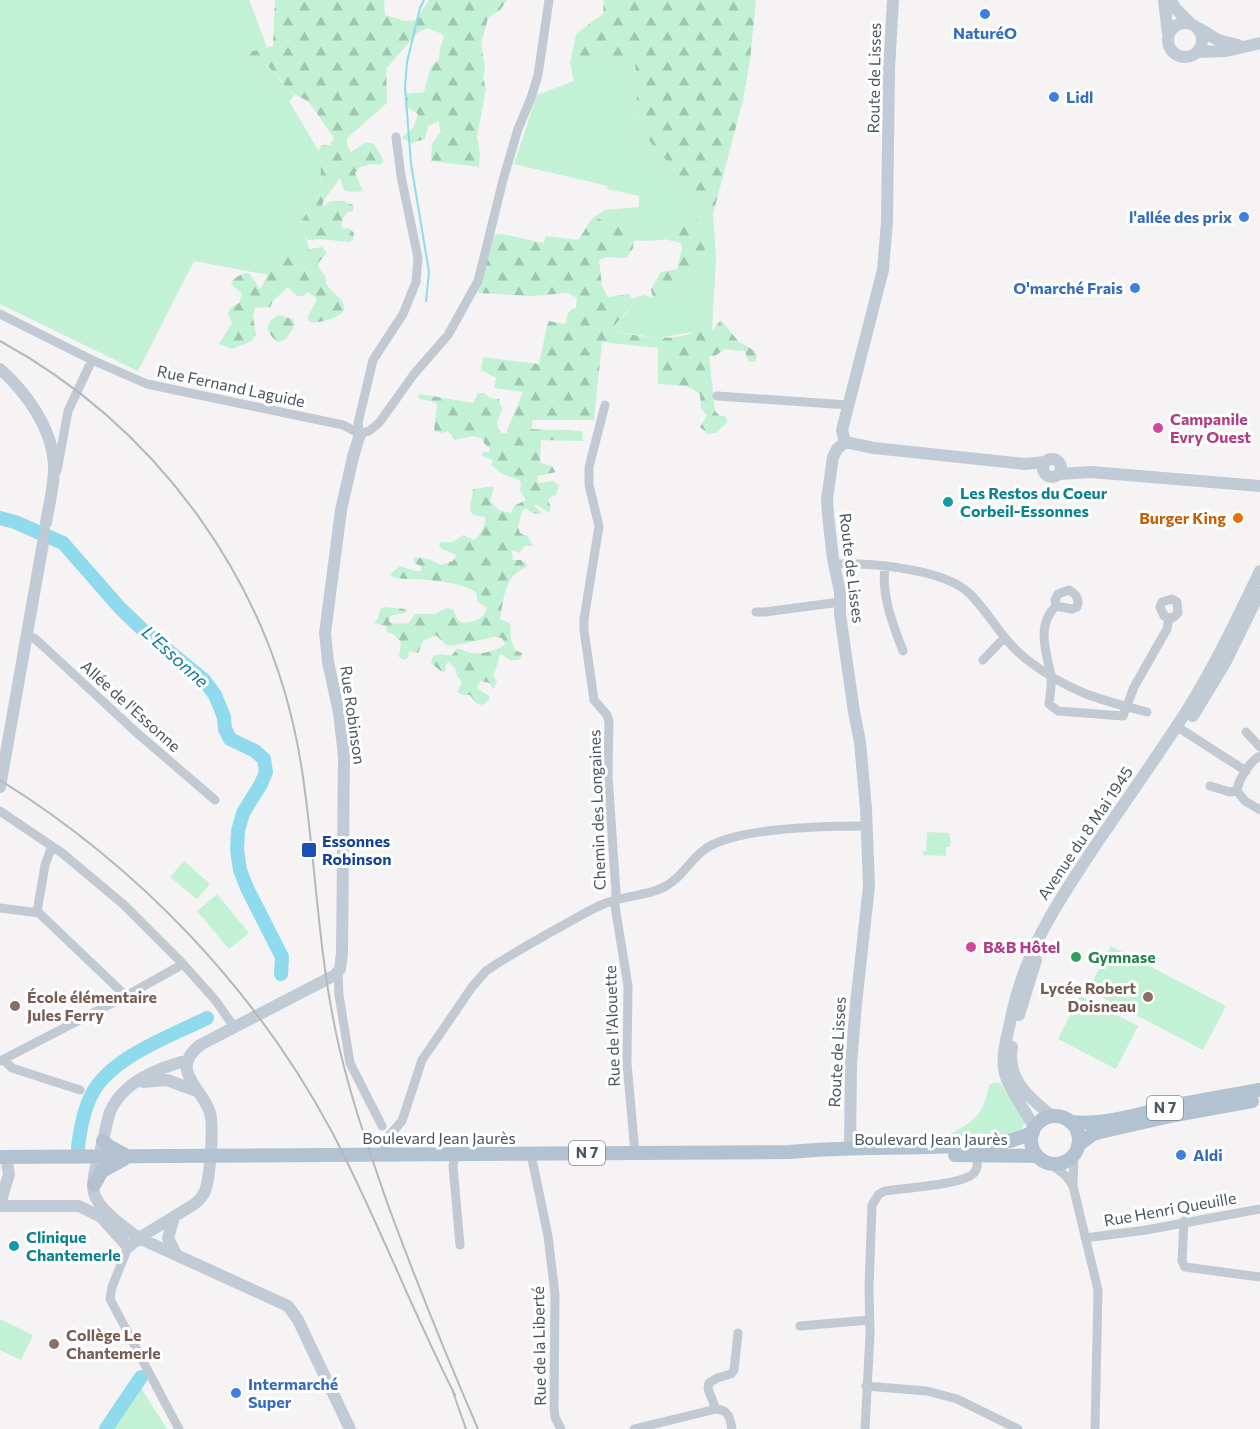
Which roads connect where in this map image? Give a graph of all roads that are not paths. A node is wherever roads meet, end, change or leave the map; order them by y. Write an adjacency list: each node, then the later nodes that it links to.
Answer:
1 (549, 0): 17 (street)
2 (893, 0): 16 (street, Route de Lisses)
3 (1164, 0): 6 (street)
4 (1170, 0): 5 (street)
5 (1194, 26): 6 (street); 8 (street); 9 (street)
6 (1168, 34): 9 (street)
7 (1260, 43): 8 (street)
8 (1242, 46): 9 (street)
9 (1198, 52)
10 (396, 137): 17 (street)
11 (0, 314): 12 (street, Rue Fernand Laguide)
12 (92, 360): 17 (street, Rue Fernand Laguide); 19 (street)
13 (0, 369): 19 (street)
14 (717, 396): 16 (street)
15 (604, 405): 51 (street, Chemin des Longaines)
16 (848, 405): 18 (street, Route de Lisses)
17 (360, 434): 55 (street, Rue Robinson)
18 (845, 442): 20 (street); 23 (street, Route de Lisses)
19 (57, 445): 21 (street)
20 (1260, 486)
21 (46, 523): 22 (street)
22 (43, 543): 31 (street)
23 (834, 564): 24 (street); 27 (street, Route de Lisses)
24 (885, 567): 32 (street); 33 (street)
25 (1260, 571): 38 (street, Avenue du 8 Mai 1945)
26 (1260, 592): 38 (street, Avenue du 8 Mai 1945)
27 (840, 602): 29 (street); 49 (street, Route de Lisses)
28 (1056, 606): 35 (street)
29 (756, 612)
30 (1169, 618): 36 (street)
31 (27, 636): 44 (street); 46 (street, Allée de l'Essonne)
32 (1005, 638): 34 (street); 35 (street)
33 (903, 651)
34 (983, 660)
35 (1051, 676): 36 (street); 36 (street)
36 (1127, 706): 37 (street)
37 (1147, 712)
38 (1180, 728): 42 (street); 65 (street, Avenue du 8 Mai 1945); 68 (street, Avenue du 8 Mai 1945)
39 (1246, 732): 40 (street)
40 (1260, 747)
41 (1260, 756): 42 (street)
42 (1246, 771): 45 (street)
43 (1210, 786): 45 (street)
44 (0, 787)
45 (1237, 791): 47 (street)
46 (215, 800)
47 (1260, 810)
48 (0, 811): 50 (street)
49 (866, 826): 51 (street); 70 (street, Route de Lisses)
50 (52, 846): 53 (street); 54 (street)
51 (616, 899): 73 (street, Rue de l'Alouette); 74 (street)
52 (0, 908): 53 (street)
53 (37, 912): 56 (street)
54 (183, 964): 56 (street); 57 (street)
55 (338, 972): 57 (street); 67 (street)
56 (126, 996): 59 (street)
57 (234, 1027): 58 (street)
58 (188, 1060): 60 (street); 63 (street)
59 (2, 1061): 61 (street)
60 (133, 1084): 63 (street); 69 (street)
61 (80, 1090)
62 (1260, 1090): 66 (main road, N 7)
63 (197, 1091): 88 (street)
64 (1260, 1100): 71 (main road, N 7)
65 (1052, 1116): 66 (main road); 68 (main road)
66 (1070, 1122): 71 (main road)
67 (382, 1126)
68 (1033, 1130): 70 (main road, Boulevard Jean Jaurès / N 7); 79 (main road)
69 (103, 1141): 78 (street); 81 (main road)
70 (850, 1149): 72 (main road, Boulevard Jean Jaurès / N 7)
71 (1076, 1150): 82 (main road); 83 (street)
72 (790, 1152): 73 (main road, Boulevard Jean Jaurès / N 7); 76 (main road, Boulevard Jean Jaurès / N 7)
73 (635, 1153): 75 (main road, Boulevard Jean Jaurès / N 7)
74 (384, 1154): 77 (main road, Boulevard Jean Jaurès / N 7); 81 (main road, Boulevard Jean Jaurès / N 7)
75 (531, 1154): 77 (main road, Boulevard Jean Jaurès / N 7); 103 (street, Rue de la Liberté)
76 (976, 1154): 79 (main road, Boulevard Jean Jaurès / N 7); 96 (street)
77 (454, 1155): 92 (street)
78 (94, 1156): 80 (main road, N 7); 81 (main road, Boulevard Jean Jaurès / N 7); 84 (street)
79 (1037, 1156): 82 (main road)
80 (3, 1157): 85 (street)
81 (129, 1157): 84 (main road)
82 (1051, 1164): 83 (street)
83 (1073, 1186): 91 (street)
84 (95, 1192): 86 (street); 90 (street)
85 (0, 1205): 86 (street)
86 (79, 1206): 93 (street)
87 (1260, 1209): 89 (street, Rue Henri Queuille)
88 (174, 1217): 90 (street); 94 (street)
89 (1184, 1221): 91 (street, Rue Henri Queuille); 95 (street)
90 (139, 1238): 93 (street); 94 (street)
91 (1085, 1238): 108 (street)
92 (459, 1245)
93 (128, 1247): 101 (street)
94 (176, 1254): 102 (street)
95 (1260, 1277)
96 (869, 1320): 97 (street); 99 (street)
97 (800, 1326)
98 (738, 1333): 100 (street)
99 (866, 1386): 106 (street); 107 (street)
100 (716, 1409): 104 (street); 105 (street)
101 (179, 1429)
102 (350, 1429)
103 (561, 1429)
104 (634, 1429)
105 (732, 1429)
106 (865, 1429)
107 (1017, 1429)
108 (1095, 1429)

